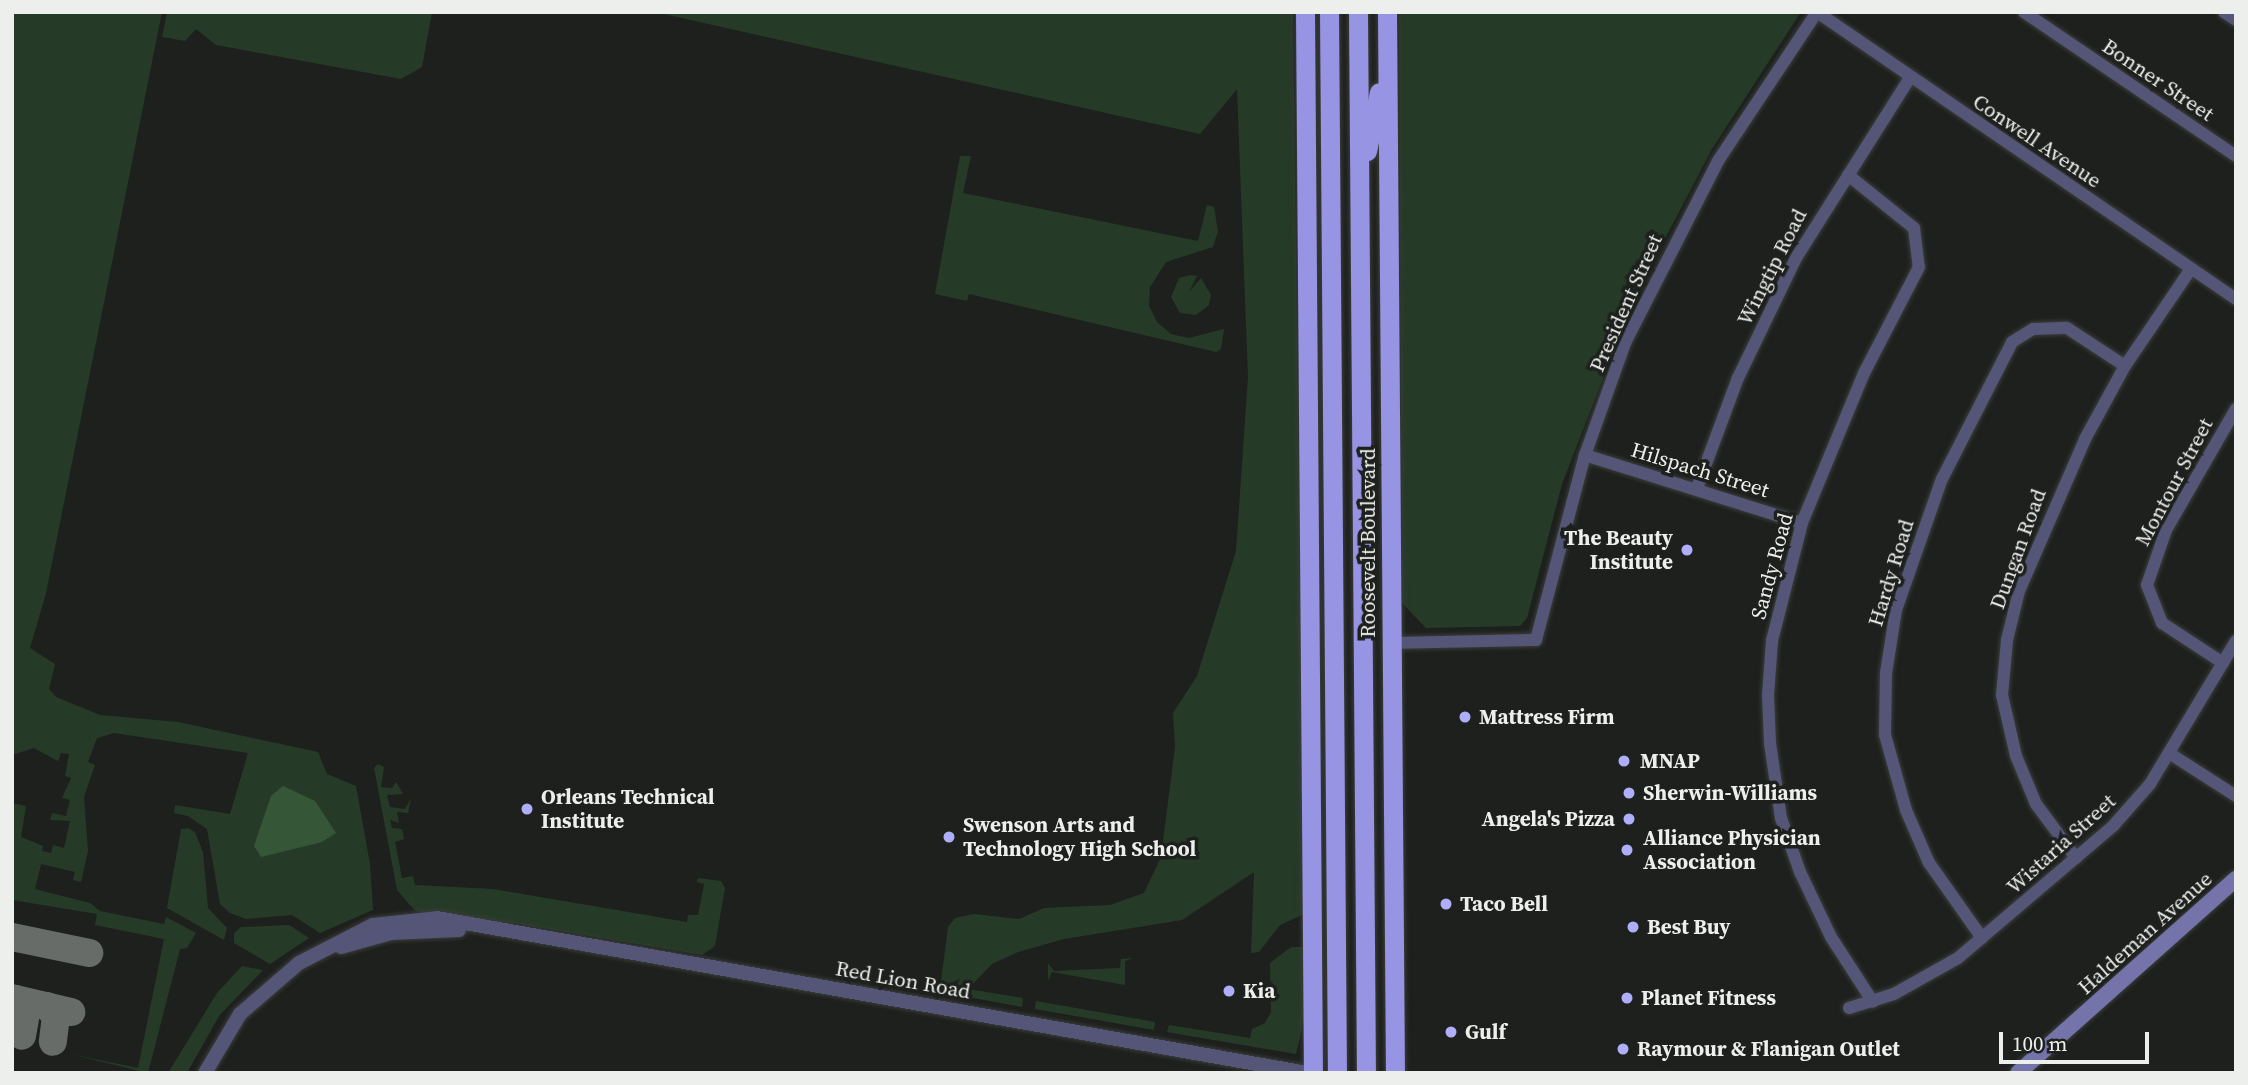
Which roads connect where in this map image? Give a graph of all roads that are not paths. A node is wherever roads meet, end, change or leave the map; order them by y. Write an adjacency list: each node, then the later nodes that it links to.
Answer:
1 (1305, 12): 15 (highway)
2 (1329, 12): 18 (highway, Roosevelt Boulevard)
3 (1358, 12): 13 (highway, Roosevelt Boulevard)
4 (1387, 12): 9 (highway, Roosevelt Boulevard)
5 (1817, 12): 10 (street, Conwell Avenue); 20 (street, President Street)
6 (2024, 12): 11 (street, Bonner Street)
7 (2224, 12): 8 (street)
8 (2236, 20)
9 (1387, 55): 13 (highway); 24 (highway, Roosevelt Boulevard)
10 (1910, 78): 12 (street, Wingtip Road); 14 (street, Conwell Avenue)
11 (2236, 156)
12 (1848, 175): 21 (street, Wingtip Road); 22 (street, Sandy Road)
13 (1359, 186): 41 (highway, Roosevelt Boulevard)
14 (2191, 269): 16 (street, Conwell Avenue); 17 (street, Dungan Road)
15 (1307, 285): 18 (highway); 29 (highway)
16 (2236, 299)
17 (2124, 366): 30 (street, Dungan Road); 33 (street, Hardy Road)
18 (1332, 384): 26 (highway, Roosevelt Boulevard)
19 (2236, 409): 25 (street, Montour Street)
20 (1585, 455): 21 (street, Hilspach Street); 24 (street, President Street)
21 (1697, 488): 22 (street, Hilspach Street)
22 (1802, 523): 35 (street, Sandy Road)
23 (2236, 641): 25 (street, Wistaria Street)
24 (1392, 643): 42 (highway, Roosevelt Boulevard)
25 (2223, 663): 27 (street, Wistaria Street)
26 (1334, 691): 29 (highway); 40 (highway, Roosevelt Boulevard)
27 (2169, 754): 28 (street); 30 (street, Wistaria Street)
28 (2236, 796)
29 (1311, 797): 39 (highway)
30 (2076, 858): 33 (street, Wistaria Street)
31 (2236, 879): 43 (main road, Haldeman Avenue)
32 (492, 931): 34 (street, Red Lion Road); 34 (street, Red Lion Road); 38 (street, Red Lion Road)
33 (1982, 938): 35 (street, Wistaria Street)
34 (299, 963): 37 (street)
35 (1874, 1002): 36 (street, Wistaria Street)
36 (1849, 1009)
37 (205, 1073)
38 (1307, 1073)
39 (1313, 1073)
40 (1337, 1073)
41 (1366, 1073)
42 (1395, 1073)
43 (2018, 1073)

